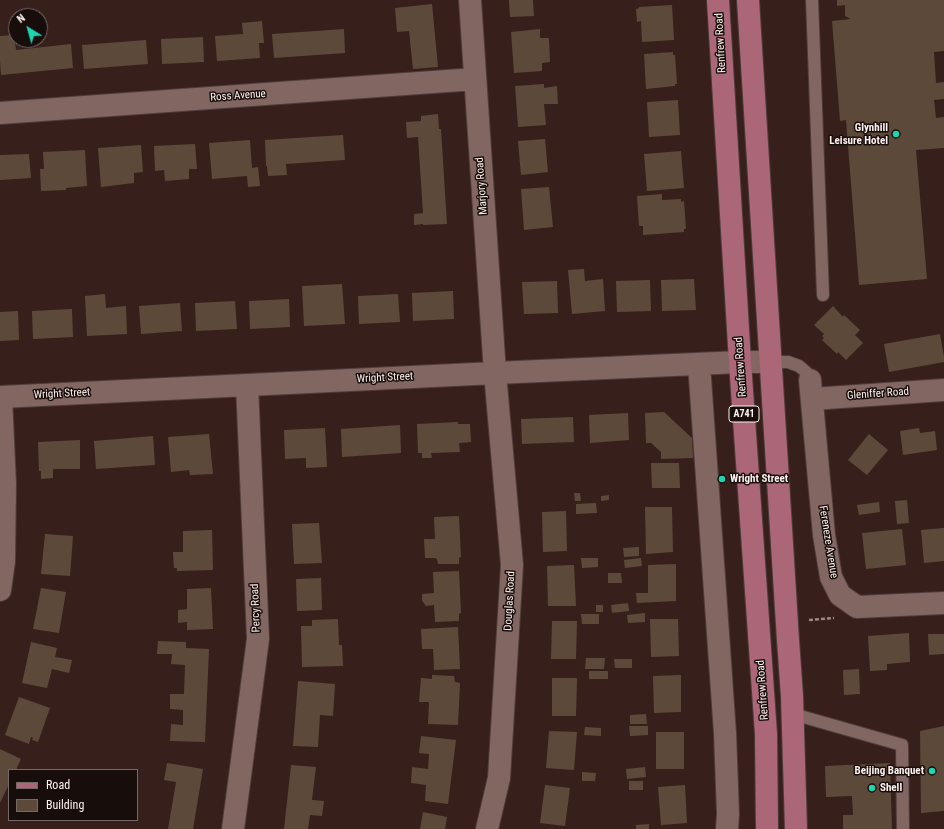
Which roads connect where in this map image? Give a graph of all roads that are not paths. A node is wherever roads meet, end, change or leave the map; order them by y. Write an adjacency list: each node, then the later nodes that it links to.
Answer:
1 (470, 0): 5 (street, Marjory Road)
2 (718, 0): 8 (main road, Renfrew Road / A741)
3 (748, 0): 9 (main road, A741)
4 (812, 0): 7 (lane)
5 (475, 80): 6 (street, Ross Avenue); 11 (street, Marjory Road)
6 (0, 113)
7 (823, 295)
8 (740, 362): 9 (street, Wright Street); 10 (street, Wright Street); 22 (main road, Renfrew Road / A741)
9 (770, 362): 13 (lane); 18 (main road, A741)
10 (699, 364): 11 (street, Wright Street); 21 (street)
11 (495, 373): 12 (street, Wright Street); 20 (street, Douglas Road)
12 (247, 384): 15 (street, Wright Street); 19 (street, Percy Road)
13 (811, 389): 14 (street, Gleniffer Road); 17 (street, Fereneze Avenue)
14 (944, 390)
15 (1, 397): 16 (street)
16 (0, 590)
17 (944, 603)
18 (793, 714): 23 (main road, A741); 24 (lane)
19 (233, 829)
20 (487, 829)
21 (727, 829)
22 (766, 829)
23 (796, 829)
24 (903, 829)

